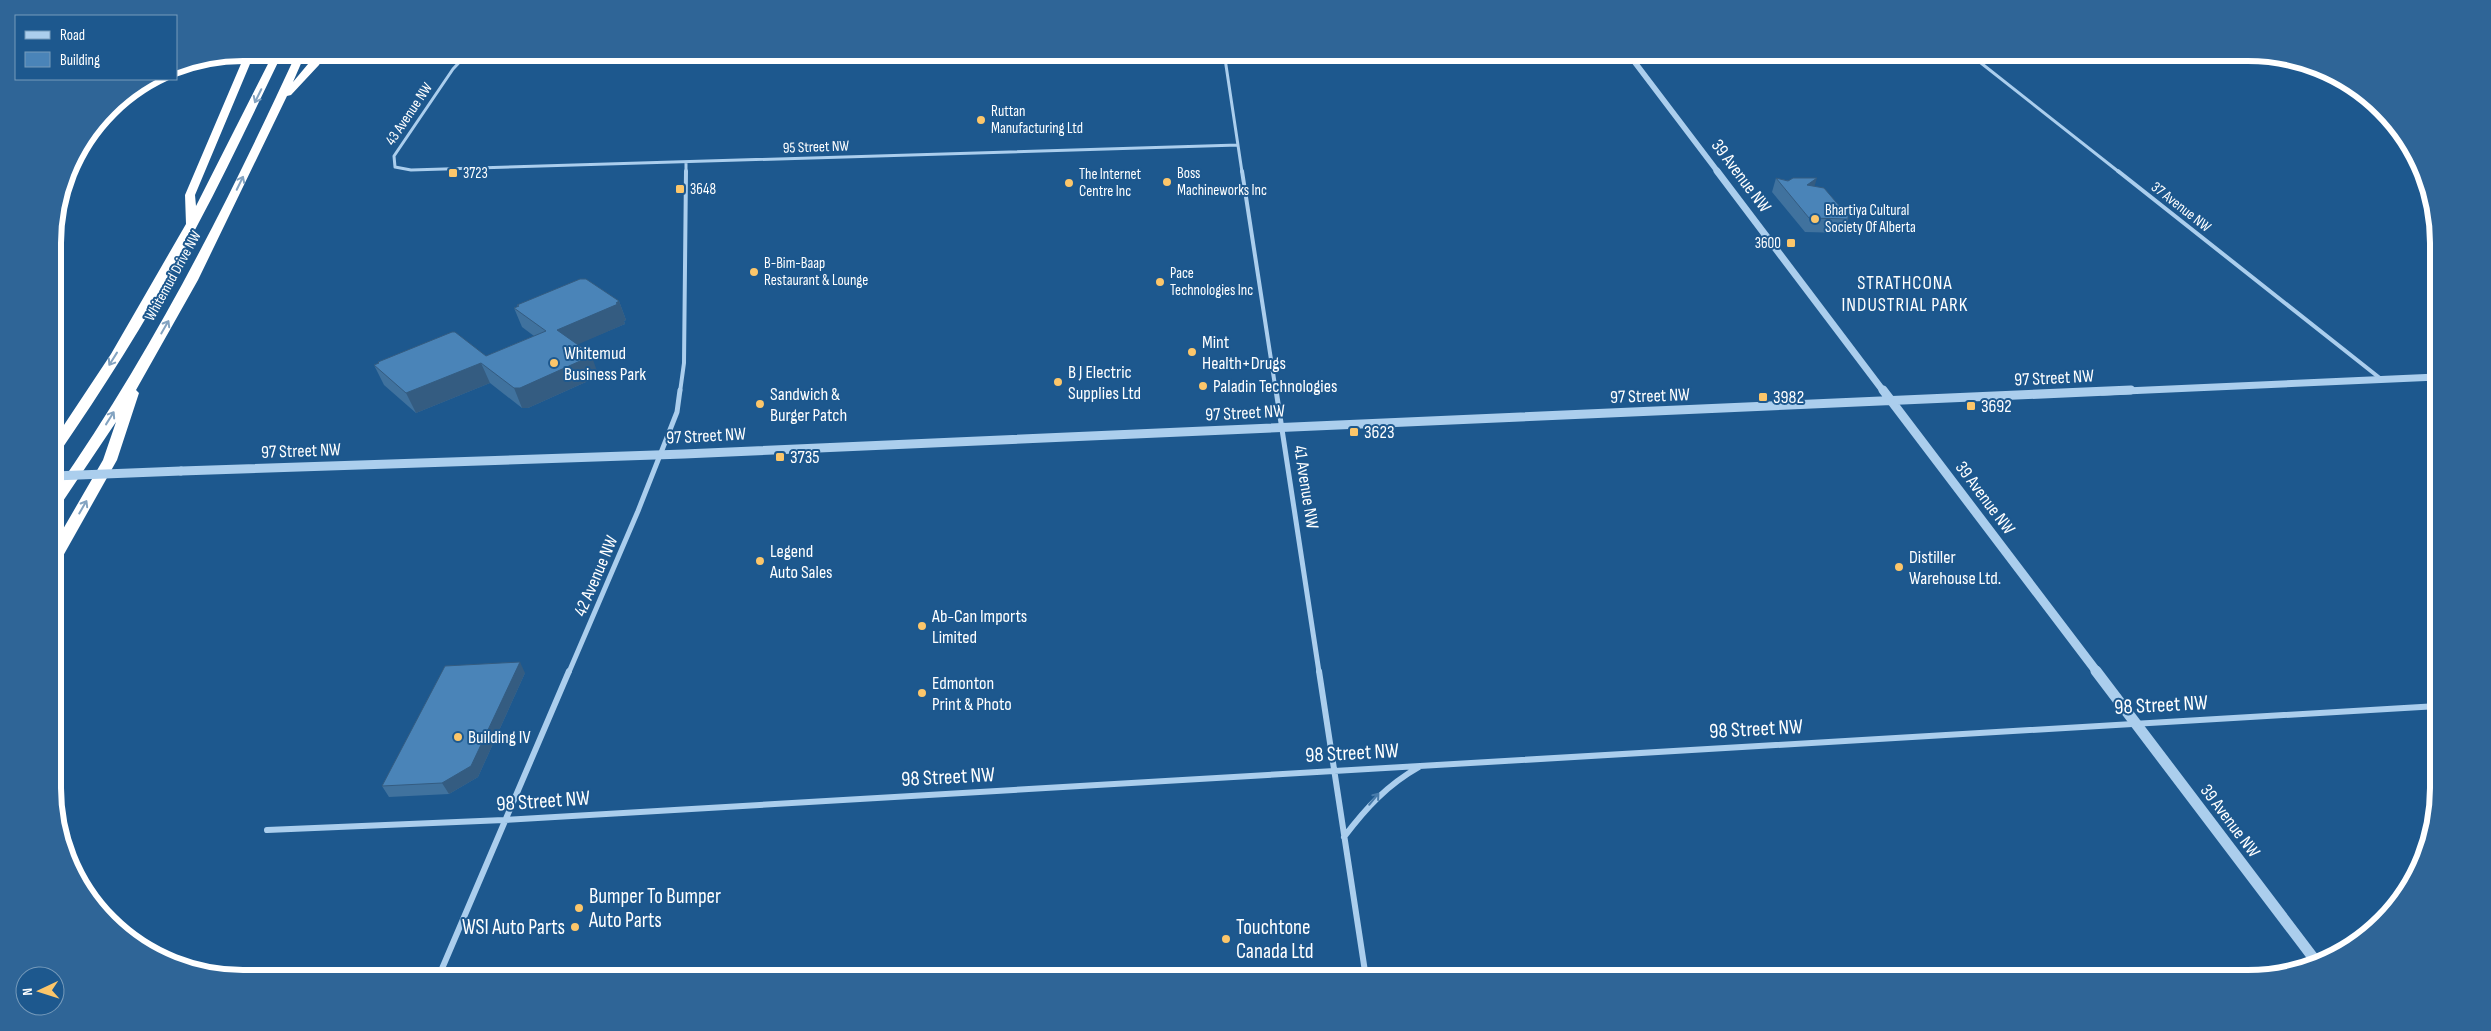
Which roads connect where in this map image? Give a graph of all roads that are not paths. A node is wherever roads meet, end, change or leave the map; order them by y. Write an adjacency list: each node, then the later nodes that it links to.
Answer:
1 (246, 61): 13 (highway)
2 (274, 61): 13 (highway, Whitemud Drive NW, one-way to 13)
3 (298, 61): 9 (highway, Whitemud Drive NW)
4 (317, 61): 9 (highway)
5 (460, 61): 12 (street, 43 Avenue NW)
6 (1225, 61): 10 (street, 41 Avenue NW)
7 (1634, 61): 17 (street, 39 Avenue NW)
8 (1978, 61): 16 (street, 37 Avenue NW)
9 (278, 104): 14 (highway, Whitemud Drive NW, one-way to 9)
10 (1238, 145): 11 (street, 95 Street NW); 19 (street, 41 Avenue NW)
11 (686, 162): 12 (street, 95 Street NW); 22 (street, 42 Avenue NW)
12 (394, 167)
13 (192, 226): 18 (highway, Whitemud Drive NW, one-way to 18)
14 (140, 369): 24 (highway, Whitemud Drive NW, one-way to 14); 25 (highway, one-way to 14)
15 (2430, 377): 16 (street, 97 Street NW)
16 (2382, 379): 17 (street, 97 Street NW)
17 (1892, 402): 19 (street, 97 Street NW); 27 (street, 39 Avenue NW)
18 (74, 422): 20 (highway); 21 (highway, Whitemud Drive NW)
19 (1281, 428): 22 (street, 97 Street NW); 29 (street, 41 Avenue NW)
20 (61, 434)
21 (61, 440)
22 (661, 455): 23 (street, 97 Street NW, bridge); 30 (street, 42 Avenue NW)
23 (61, 476)
24 (61, 493)
25 (61, 546)
26 (2430, 706): 27 (street, 98 Street NW)
27 (2136, 723): 28 (street, 98 Street NW); 33 (street, 39 Avenue NW)
28 (1422, 765): 29 (street, 98 Street NW); 32 (street, one-way to 28)
29 (1334, 770): 30 (street, 98 Street NW); 32 (street, 41 Avenue NW)
30 (504, 820): 31 (street, 98 Street NW); 34 (street, 42 Avenue NW)
31 (267, 830)
32 (1344, 837): 35 (street, 41 Avenue NW)
33 (2313, 958)
34 (441, 970)
35 (1365, 970)

